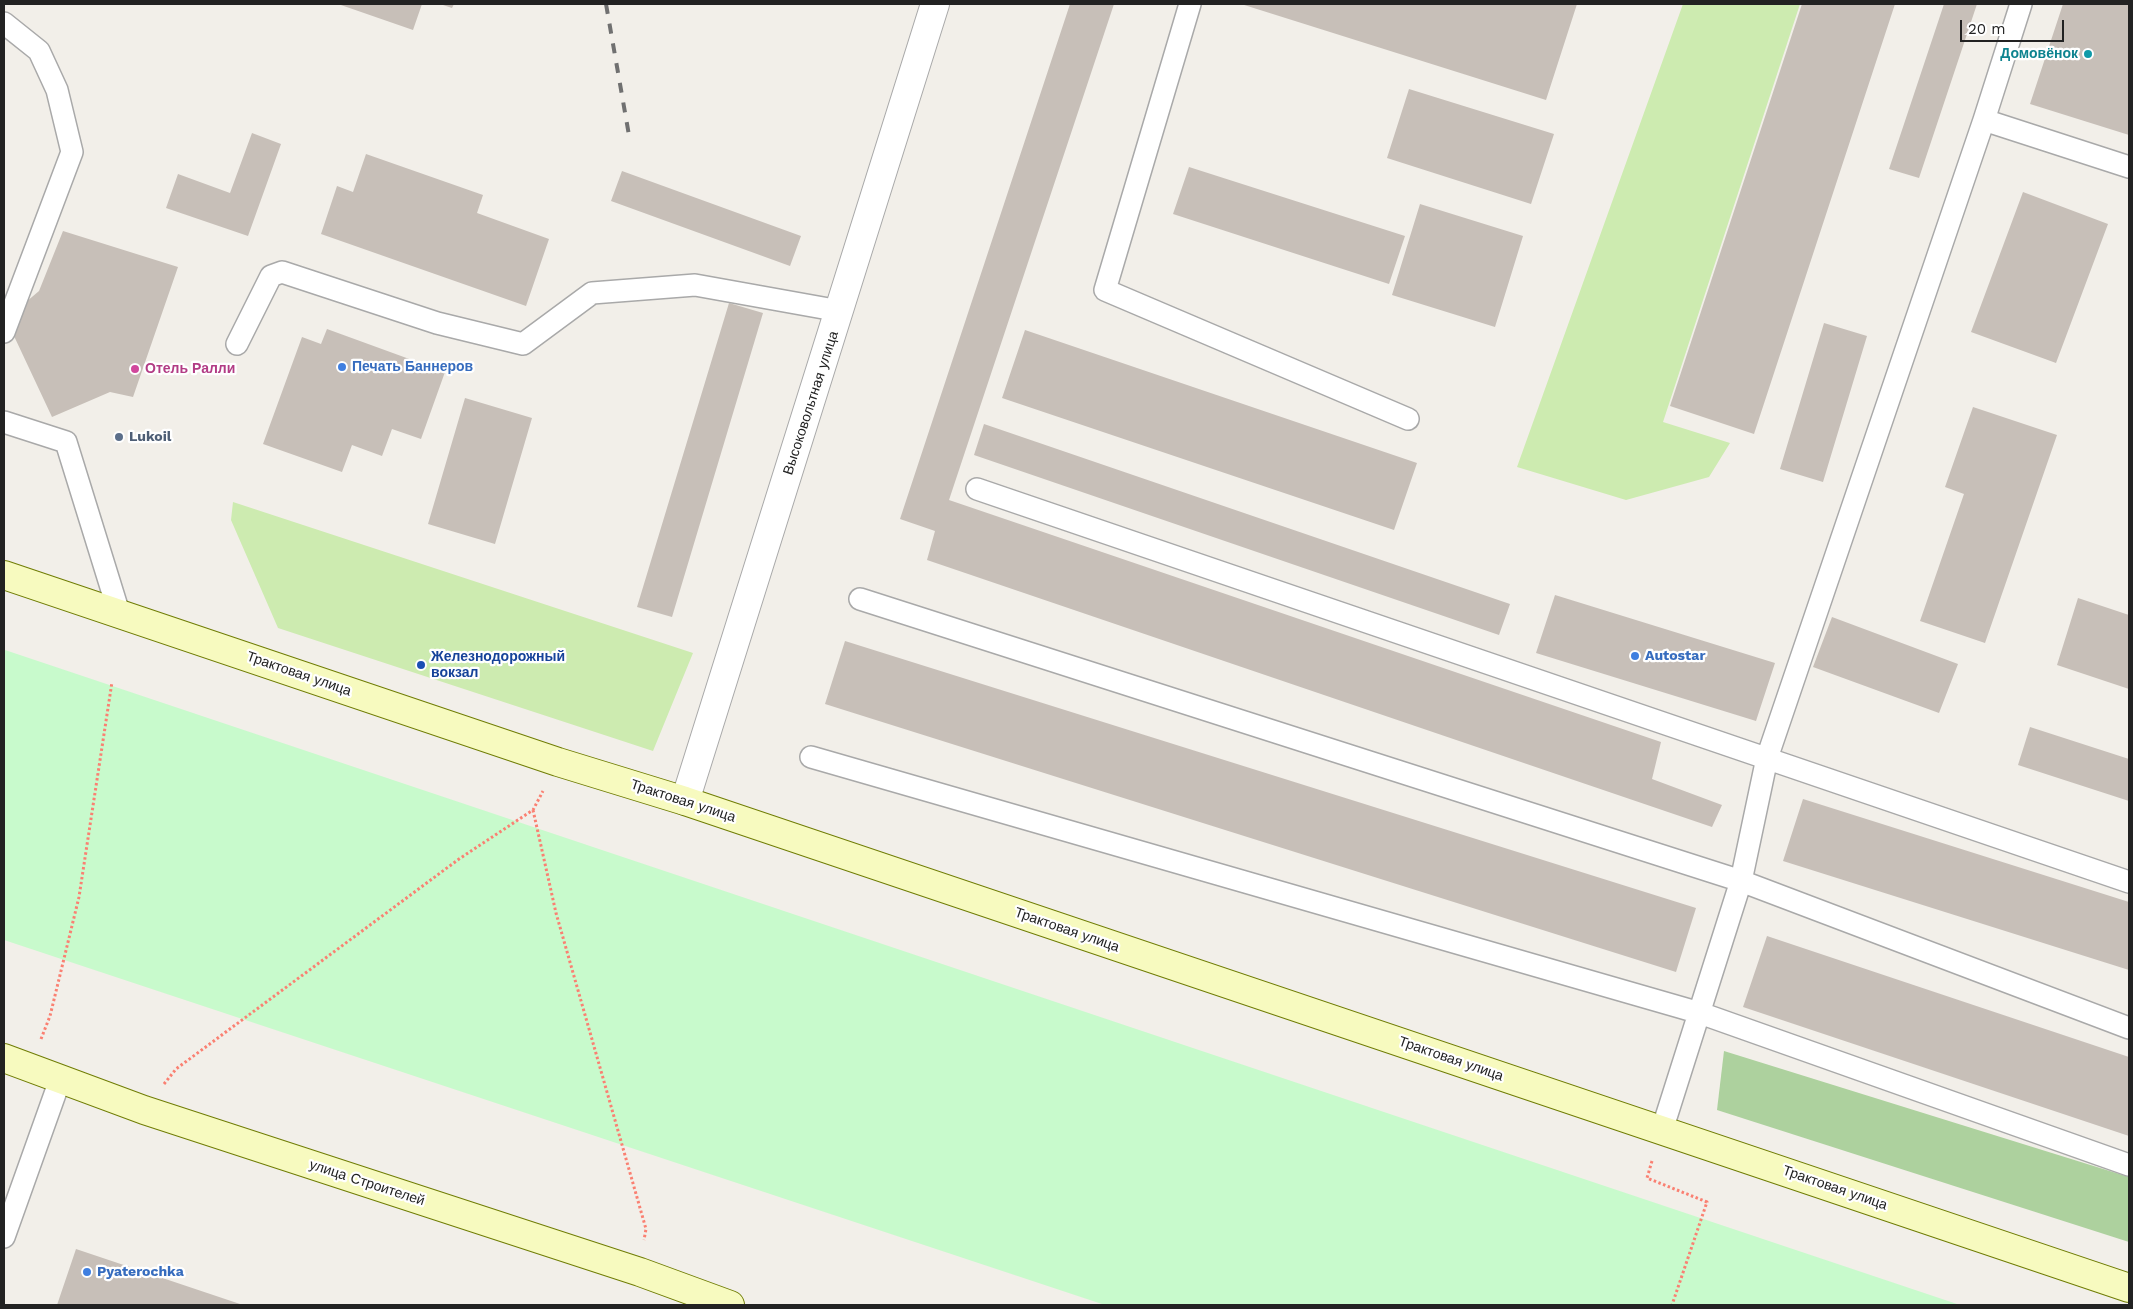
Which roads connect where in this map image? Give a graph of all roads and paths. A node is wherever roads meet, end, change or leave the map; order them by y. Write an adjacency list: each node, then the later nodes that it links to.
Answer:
1 (935, 4): 7 (street, Высоковольтная улица)
2 (1190, 4): 10 (lane)
3 (2022, 4): 5 (lane)
4 (4, 24): 8 (lane)
5 (1984, 120): 6 (lane); 18 (lane)
6 (2129, 167)
7 (840, 311): 9 (lane); 20 (street, Высоковольтная улица)
8 (4, 332)
9 (237, 344)
10 (1408, 419)
11 (4, 422): 15 (lane)
12 (977, 489): 18 (lane)
13 (4, 575): 15 (main road, Трактовая улица)
14 (860, 599): 22 (lane)
15 (119, 613): 19 (main road, Трактовая улица)
16 (112, 682): 27 (path)
17 (811, 757): 24 (lane)
18 (1767, 758): 22 (lane); 23 (lane)
19 (558, 762): 20 (main road, Трактовая улица); 21 (path)
20 (685, 801): 30 (main road, Трактовая улица)
21 (533, 810): 29 (path); 33 (path)
22 (1741, 881): 24 (lane); 25 (lane)
23 (2129, 882)
24 (1700, 1013): 30 (lane); 31 (lane)
25 (2129, 1028)
26 (4, 1058): 27 (main road, улица Строителей)
27 (29, 1067): 28 (main road, улица Строителей)
28 (60, 1080): 29 (main road, улица Строителей); 32 (lane)
29 (144, 1110): 33 (main road, улица Строителей)
30 (1662, 1130): 34 (main road, Трактовая улица); 36 (path)
31 (2129, 1166)
32 (4, 1237)
33 (640, 1272): 35 (main road, улица Строителей)
34 (2129, 1288)
35 (730, 1305)
36 (1672, 1305)

